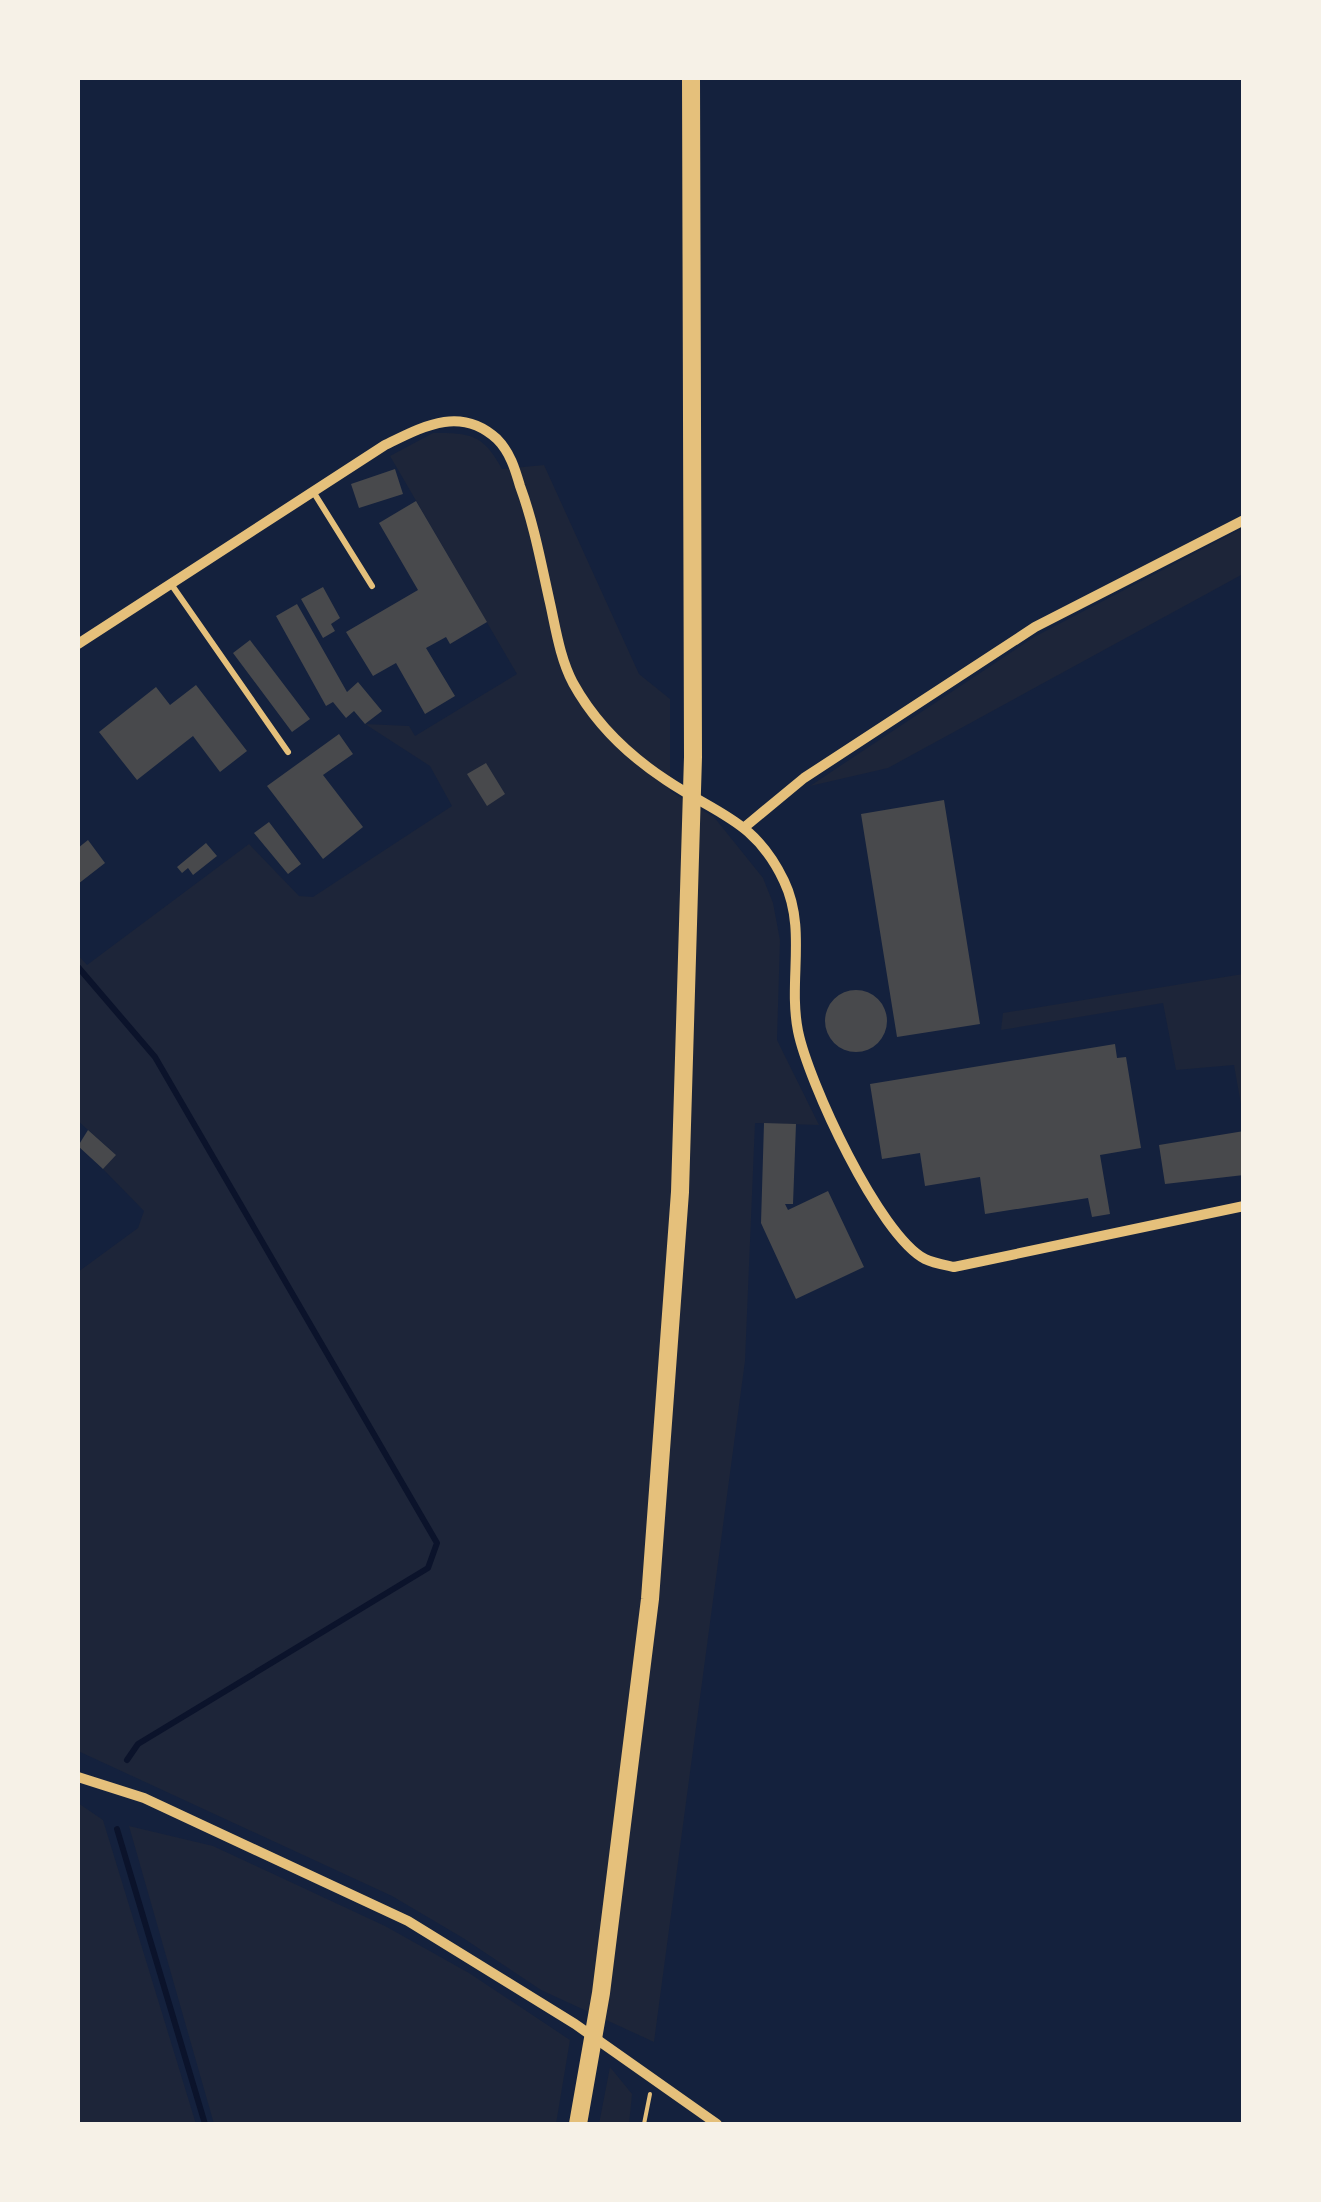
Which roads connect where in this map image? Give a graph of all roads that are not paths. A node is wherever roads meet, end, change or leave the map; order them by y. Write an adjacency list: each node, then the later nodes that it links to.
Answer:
1 (691, 78): 11 (main road)
2 (314, 493): 4 (street); 5 (lane); 8 (street)
3 (1244, 520): 8 (street)
4 (172, 584): 6 (street); 7 (lane)
5 (372, 586)
6 (78, 644)
7 (288, 752)
8 (746, 826): 9 (street)
9 (1244, 1206)
10 (78, 1777): 12 (street)
11 (578, 2124)
12 (717, 2124)

